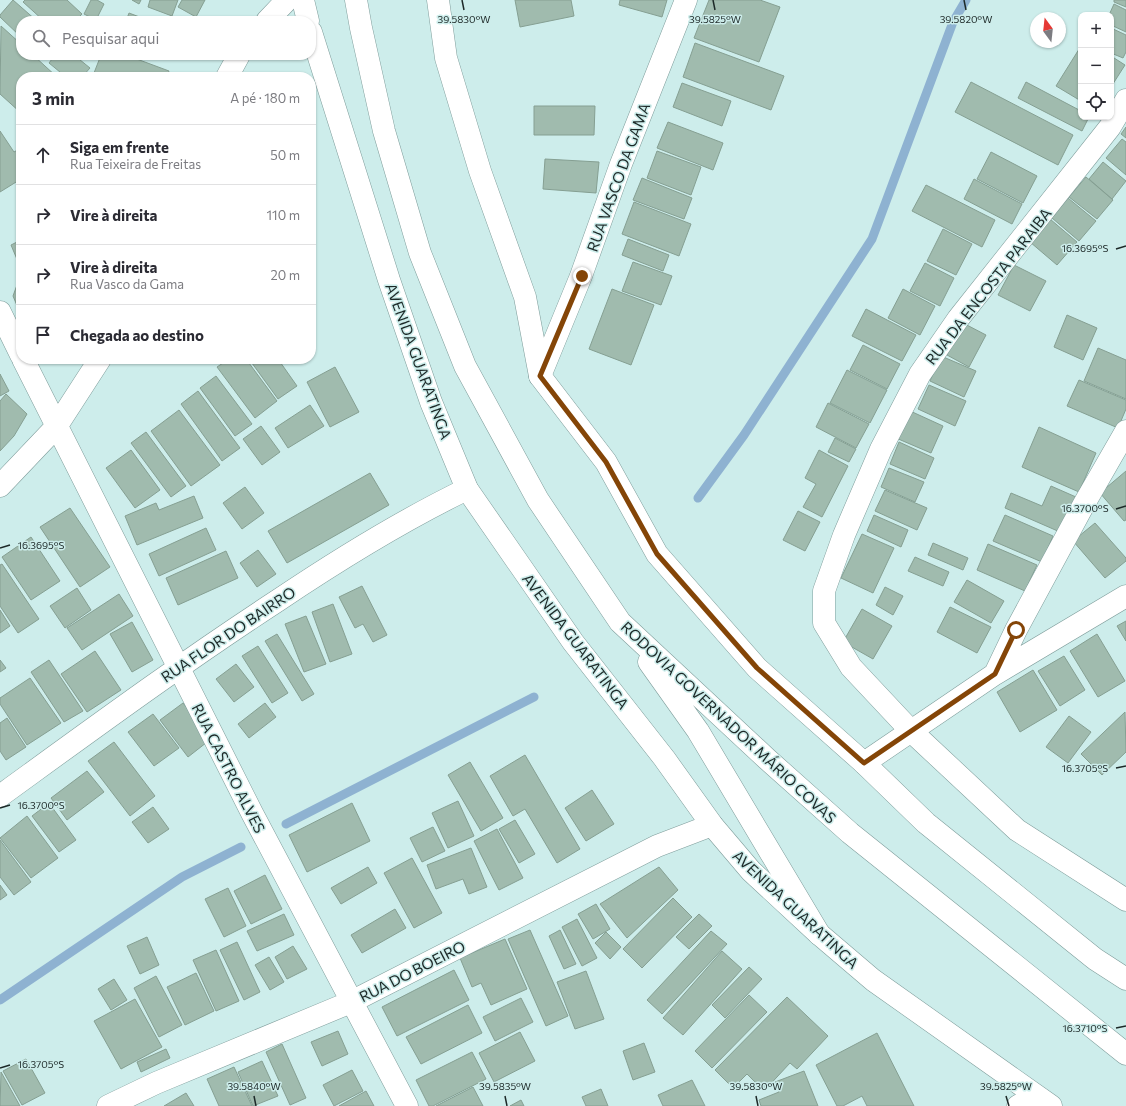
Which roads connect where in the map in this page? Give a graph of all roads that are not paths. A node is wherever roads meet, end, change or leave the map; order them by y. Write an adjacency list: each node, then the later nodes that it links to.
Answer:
1 (287, 0): 6 (main road)
2 (303, 0): 7 (main road)
3 (356, 0): 22 (main road, RODOVIA GOVERNADOR MÁRIO COVAS)
4 (438, 0): 16 (main road)
5 (686, 0): 16 (main road, RUA VASCO DA GAMA)
6 (272, 16)
7 (307, 16)
8 (316, 48): 20 (main road, AVENIDA GUARATINGA)
9 (236, 60): 10 (main road)
10 (230, 72)
11 (1126, 100): 25 (main road, RUA DA ENCOSTA PARAIBA)
12 (0, 312): 13 (main road)
13 (16, 345)
14 (25, 364): 17 (main road, RUA CASTRO ALVES)
15 (97, 364): 17 (main road)
16 (540, 376): 26 (main road)
17 (56, 427): 19 (main road); 23 (main road, RUA CASTRO ALVES)
18 (1126, 432): 24 (main road)
19 (0, 486)
20 (467, 489): 23 (main road, RUA FLOR DO BAIRRO); 28 (main road, AVENIDA GUARATINGA)
21 (1126, 596): 24 (main road)
22 (620, 622): 30 (main road); 33 (main road, RODOVIA GOVERNADOR MÁRIO COVAS)
23 (179, 667): 27 (main road, RUA FLOR DO BAIRRO); 32 (main road, RUA CASTRO ALVES)
24 (995, 674): 25 (main road)
25 (911, 731): 26 (main road); 29 (main road, RUA DA ENCOSTA PARAIBA)
26 (864, 763): 31 (main road)
27 (0, 796)
28 (712, 825): 30 (main road, AVENIDA GUARATINGA); 32 (main road, RUA DO BOEIRO)
29 (1126, 900)
30 (819, 934): 34 (main road, AVENIDA GUARATINGA)
31 (1126, 979)
32 (351, 1002): 35 (main road, RUA DO BOEIRO); 36 (main road, RUA CASTRO ALVES)
33 (1126, 1054)
34 (1035, 1103)
35 (108, 1106)
36 (407, 1106)

